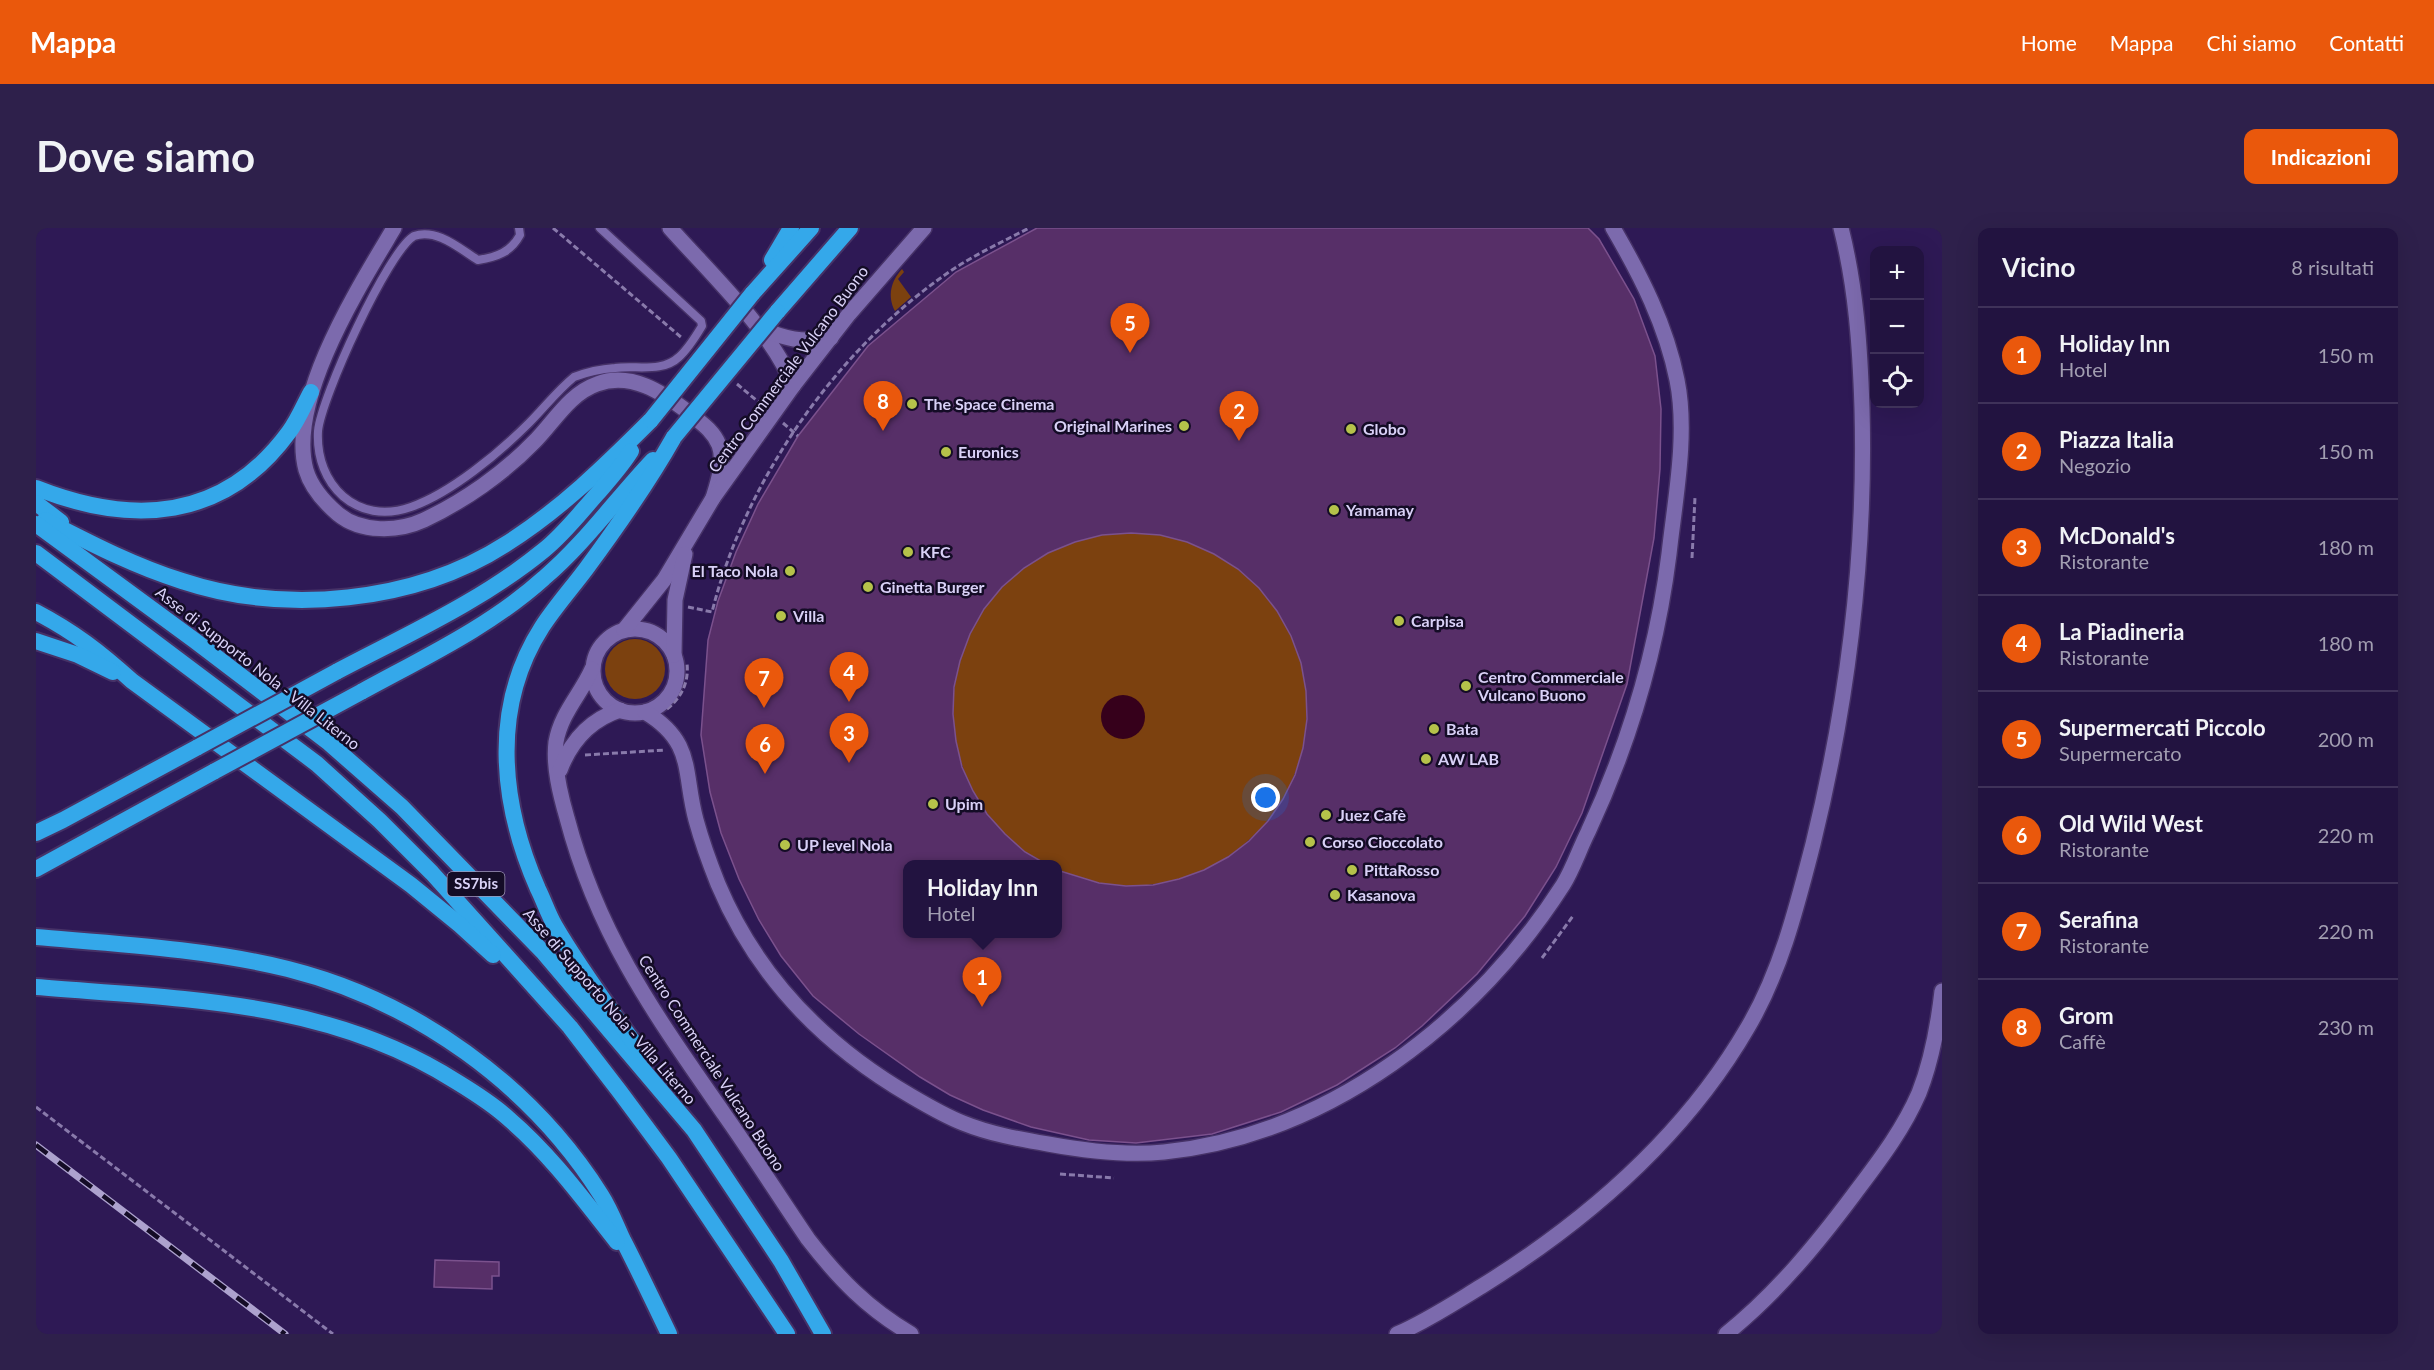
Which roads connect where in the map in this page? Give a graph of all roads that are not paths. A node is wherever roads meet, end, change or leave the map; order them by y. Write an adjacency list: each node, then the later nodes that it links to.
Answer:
1 (394, 228): 15 (street)
2 (600, 228): 10 (lane)
3 (670, 228): 12 (street)
4 (791, 228): 11 (highway)
5 (811, 228): 11 (highway)
6 (850, 228): 17 (highway, bridge)
7 (924, 228): 13 (street, Centro Commerciale Vulcano Buono)
8 (1613, 228): 33 (street)
9 (1840, 228): 47 (street)
10 (522, 230)
11 (752, 294): 16 (highway, bridge)
12 (757, 327): 13 (street); 14 (street)
13 (831, 338): 14 (street, Centro Commerciale Vulcano Buono)
14 (794, 386): 19 (street, Centro Commerciale Vulcano Buono)
15 (311, 392): 18 (highway); 19 (street)
16 (651, 420): 25 (highway); 35 (highway, bridge)
17 (674, 437): 36 (highway, bridge); 41 (highway)
18 (36, 488)
19 (713, 498): 23 (street, Centro Commerciale Vulcano Buono)
20 (36, 503): 25 (highway)
21 (36, 516): 25 (highway)
22 (36, 524): 41 (highway, Asse di Supporto Nola - Villa Literno / SS7bis)
23 (690, 539): 27 (street, Centro Commerciale Vulcano Buono); 29 (street, Centro Commerciale Vulcano Buono)
24 (36, 553): 40 (highway, SS7bis)
25 (120, 559)
26 (36, 612): 31 (highway)
27 (624, 630): 29 (street); 30 (street, Centro Commerciale Vulcano Buono)
28 (36, 641): 31 (highway)
29 (680, 657): 33 (street, Centro Commerciale Vulcano Buono)
30 (592, 669): 32 (street); 34 (street, Centro Commerciale Vulcano Buono)
31 (132, 681): 40 (highway)
32 (620, 710): 33 (street); 34 (street)
33 (645, 712)
34 (558, 776): 46 (street, Centro Commerciale Vulcano Buono)
35 (36, 833)
36 (36, 868)
37 (36, 937): 42 (highway)
38 (36, 987): 42 (highway)
39 (1942, 991): 48 (street)
40 (570, 1027): 44 (highway, SS7bis)
41 (694, 1130): 45 (highway, Asse di Supporto Nola - Villa Literno / SS7bis)
42 (635, 1265): 43 (highway)
43 (669, 1334)
44 (787, 1334)
45 (824, 1334)
46 (911, 1334)
47 (1397, 1334)
48 (1726, 1334)

